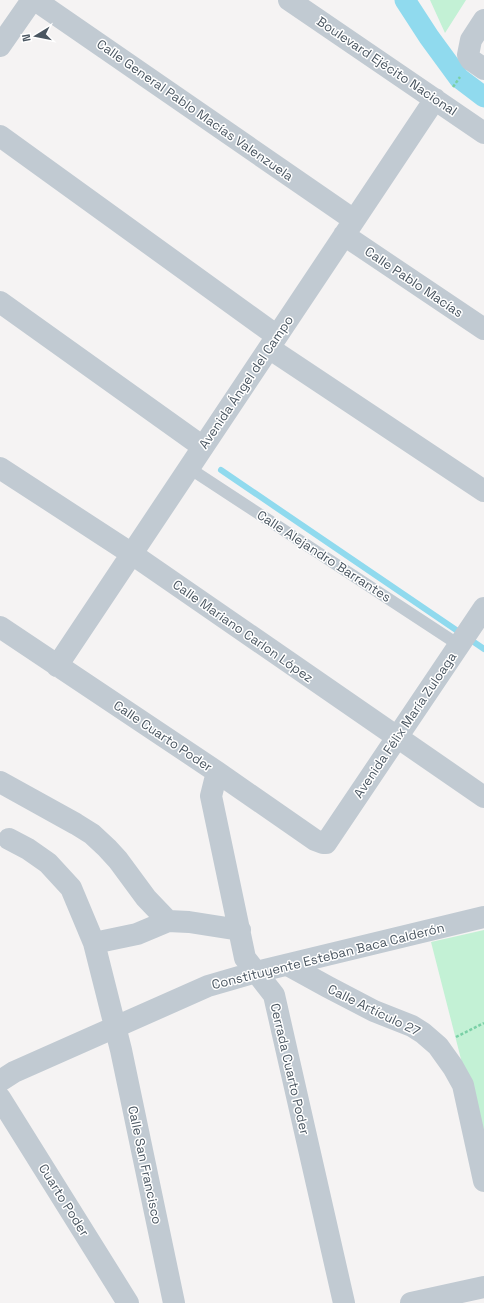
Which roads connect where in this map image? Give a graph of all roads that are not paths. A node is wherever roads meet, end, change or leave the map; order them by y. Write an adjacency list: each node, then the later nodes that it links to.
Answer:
1 (32, 0): 5 (street)
2 (35, 0): 10 (street, Calle General Pablo Macías Valenzuela)
3 (289, 0): 7 (street, Boulevard Ejécito Nacional)
4 (484, 20): 6 (street)
5 (0, 46)
6 (484, 69)
7 (435, 99): 8 (street, Boulevard Ejécito Nacional); 10 (street, Avenida Ángel del Campo)
8 (484, 133)
9 (0, 136): 13 (street)
10 (349, 227): 12 (street, Calle Pablo Macías); 13 (street, Avenida Ángel del Campo)
11 (0, 302): 14 (street)
12 (484, 329)
13 (273, 342): 14 (street, Avenida Ángel del Campo); 17 (street)
14 (203, 446): 16 (street, Avenida Ángel del Campo)
15 (0, 468): 18 (street, Calle Mariano Carlon López)
16 (189, 468): 18 (street, Avenida Ángel del Campo); 21 (lane, Calle Alejandro Barrantes)
17 (484, 491)
18 (132, 554): 22 (street, Avenida Ángel del Campo); 23 (street, Calle Mariano Carlon López)
19 (484, 608): 21 (street, Avenida Félix María Zuloaga)
20 (0, 627): 22 (street, Calle Cuarto Poder)
21 (471, 637): 23 (street, Avenida Félix María Zuloaga)
22 (57, 666): 24 (street, Calle Cuarto Poder)
23 (397, 737): 26 (street, Calle Mariano Carlon López); 28 (street, Avenida Félix María Zuloaga)
24 (217, 772): 28 (street, Calle Cuarto Poder); 31 (street, Cerrada Cuarto Poder)
25 (0, 782): 30 (street)
26 (484, 797)
27 (9, 839): 32 (street, Calle San Francisco)
28 (326, 843)
29 (484, 917): 33 (street, Constituyente Esteban Baca Calderón)
30 (168, 921): 31 (street); 32 (street)
31 (240, 930): 34 (street, Cerrada Cuarto Poder)
32 (94, 943): 35 (street, Calle San Francisco)
33 (288, 965): 34 (street, Constituyente Esteban Baca Calderón); 38 (street, Calle Artículo 27)
34 (256, 972): 35 (street, Constituyente Esteban Baca Calderón); 42 (street, Cerrada Cuarto Poder)
35 (115, 1028): 36 (street, Constituyente Esteban Baca Calderón); 41 (street, Calle San Francisco)
36 (0, 1081)
37 (0, 1098): 40 (street, Cuarto Poder)
38 (484, 1181)
39 (484, 1287): 43 (street)
40 (128, 1303)
41 (174, 1303)
42 (344, 1303)
43 (411, 1303)

